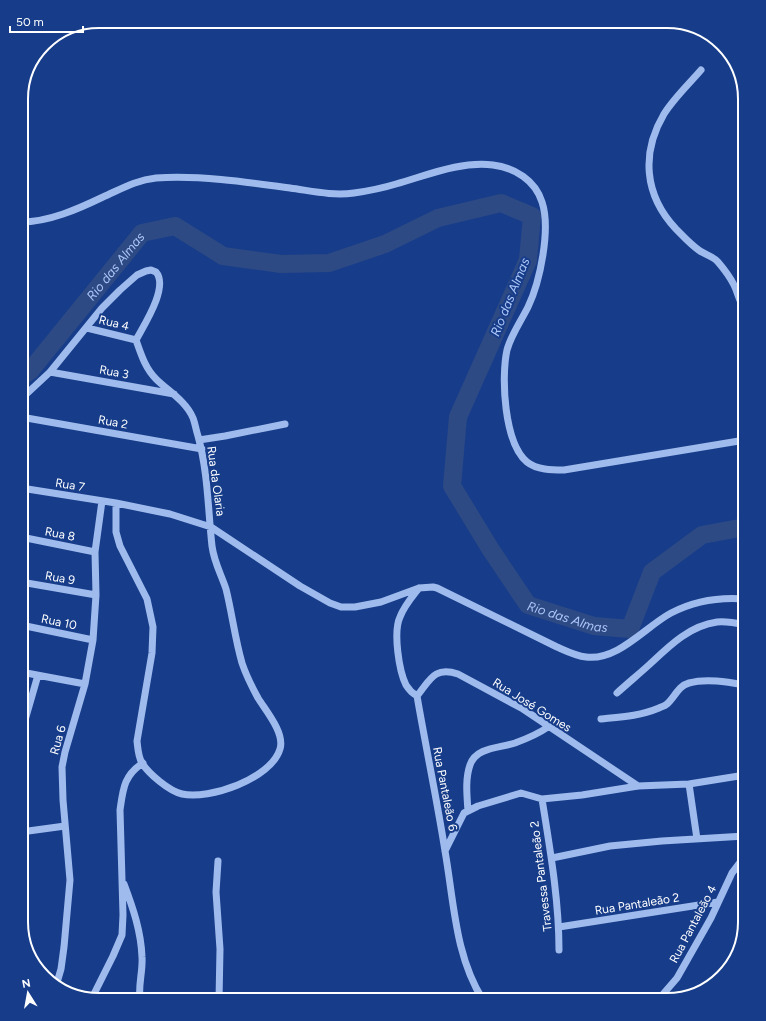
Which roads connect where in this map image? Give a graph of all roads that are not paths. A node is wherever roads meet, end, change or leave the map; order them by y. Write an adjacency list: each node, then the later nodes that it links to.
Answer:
1 (701, 70): 3 (street)
2 (28, 222): 12 (street)
3 (738, 298)
4 (87, 328): 5 (street, Rua 4); 5 (street); 6 (street)
5 (136, 340): 8 (street, Rua da Olaria)
6 (50, 372): 7 (street); 8 (street, Rua 3)
7 (28, 392)
8 (174, 394): 11 (street, Rua da Olaria)
9 (28, 418): 13 (street, Rua 2)
10 (284, 424): 11 (street)
11 (199, 440): 13 (street, Rua da Olaria)
12 (738, 441)
13 (202, 449): 17 (street, Rua da Olaria)
14 (28, 489): 15 (street, Rua 7)
15 (102, 501): 16 (street, Rua 7); 19 (street, Rua 6)
16 (116, 503): 17 (street, Rua 7); 36 (street)
17 (211, 526): 21 (street, Rua 7); 36 (street, Rua da Olaria)
18 (28, 538): 19 (street, Rua 8)
19 (95, 552): 22 (street, Rua 6)
20 (28, 583): 22 (street, Rua 9)
21 (419, 588): 23 (street); 32 (street, Rua Pantaleão 6)
22 (96, 595): 26 (street, Rua 6)
23 (738, 599)
24 (738, 624): 31 (street)
25 (28, 626): 26 (street, Rua 10)
26 (93, 640): 29 (street, Rua 6)
27 (28, 673): 28 (street)
28 (38, 675): 29 (street); 33 (street)
29 (85, 684): 42 (street, Rua 6)
30 (738, 684): 34 (street)
31 (617, 693)
32 (417, 696): 35 (street, Rua José Gomes); 46 (street, Rua Pantaleão 6)
33 (28, 707)
34 (601, 719)
35 (548, 727): 39 (street, Rua José Gomes); 41 (street)
36 (143, 763): 50 (street)
37 (738, 776): 38 (street)
38 (689, 784): 39 (street); 45 (street)
39 (638, 786): 40 (street)
40 (542, 799): 41 (street); 47 (street, Travessa Pantaleão 2)
41 (468, 811): 46 (street)
42 (65, 826): 43 (street); 54 (street, Rua 6)
43 (28, 831)
44 (738, 836): 45 (street)
45 (697, 839): 47 (street)
46 (445, 851): 58 (street, Rua Pantaleão 6)
47 (552, 858): 52 (street, Travessa Pantaleão 2)
48 (218, 862): 57 (street)
49 (738, 865): 51 (street, Rua Pantaleão 4)
50 (122, 879): 55 (street); 56 (street)
51 (718, 902): 52 (street, Rua Pantaleão 2); 59 (street, Rua Pantaleão 4)
52 (559, 927): 53 (street, Travessa Pantaleão 2)
53 (559, 950)
54 (56, 978)
55 (95, 993)
56 (139, 993)
57 (219, 993)
58 (480, 993)
59 (664, 993)

